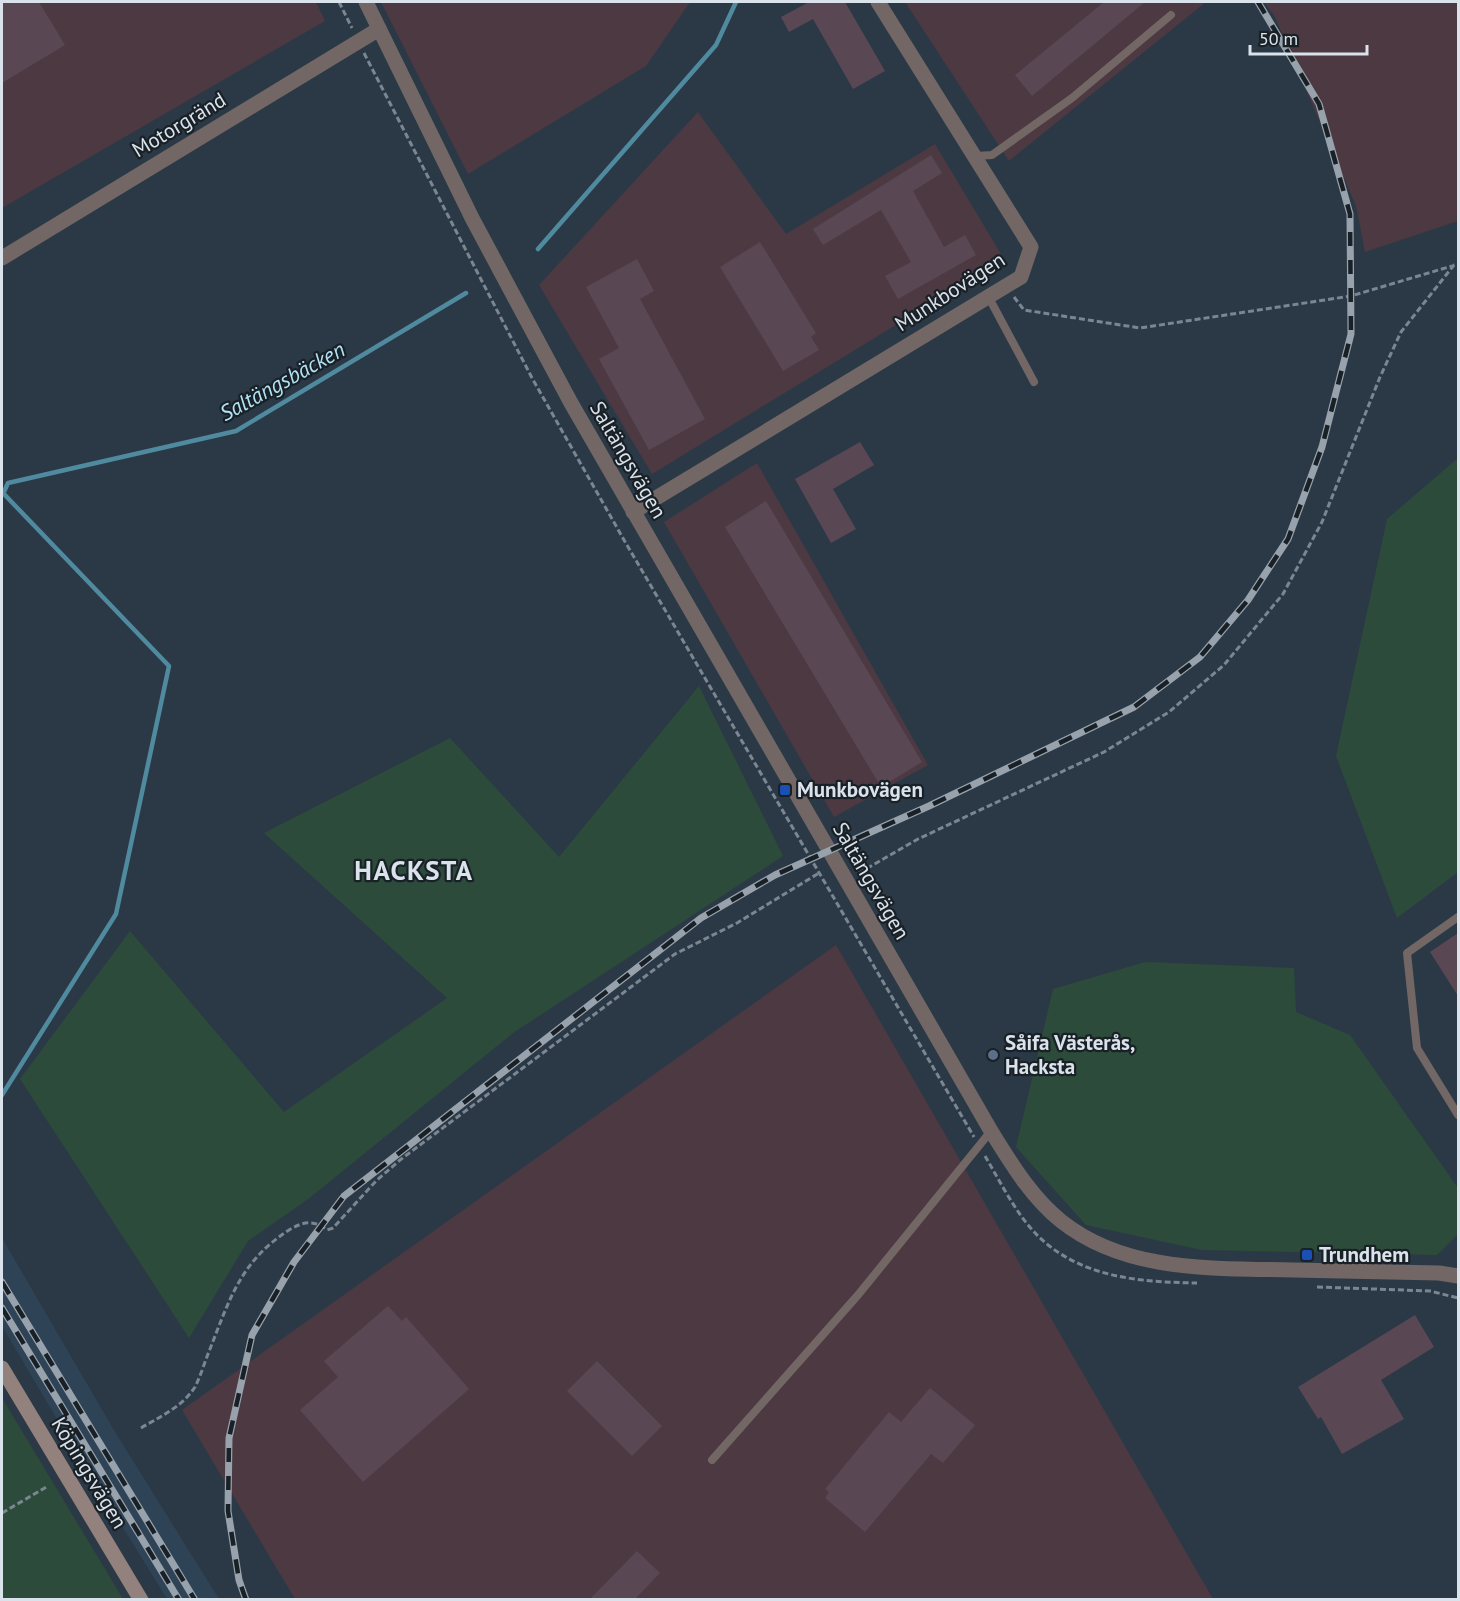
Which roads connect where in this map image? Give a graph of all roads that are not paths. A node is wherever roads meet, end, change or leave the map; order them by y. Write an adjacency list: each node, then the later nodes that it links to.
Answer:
1 (366, 2): 4 (street, Saltängsvägen)
2 (878, 2): 5 (street, Munkbovägen)
3 (1171, 15): 5 (lane)
4 (379, 29): 6 (street, Motorgränd); 9 (street, Saltängsvägen)
5 (976, 156): 7 (street, Munkbovägen)
6 (2, 258)
7 (988, 296): 8 (lane); 9 (street, Munkbovägen)
8 (1034, 382)
9 (633, 512): 12 (street, Saltängsvägen)
10 (1458, 917): 11 (lane)
11 (1458, 1115)
12 (992, 1131): 13 (street, Saltängsvägen); 15 (lane)
13 (1458, 1276)
14 (2, 1368): 16 (main road, Köpingsvägen)
15 (712, 1460)
16 (141, 1599)

